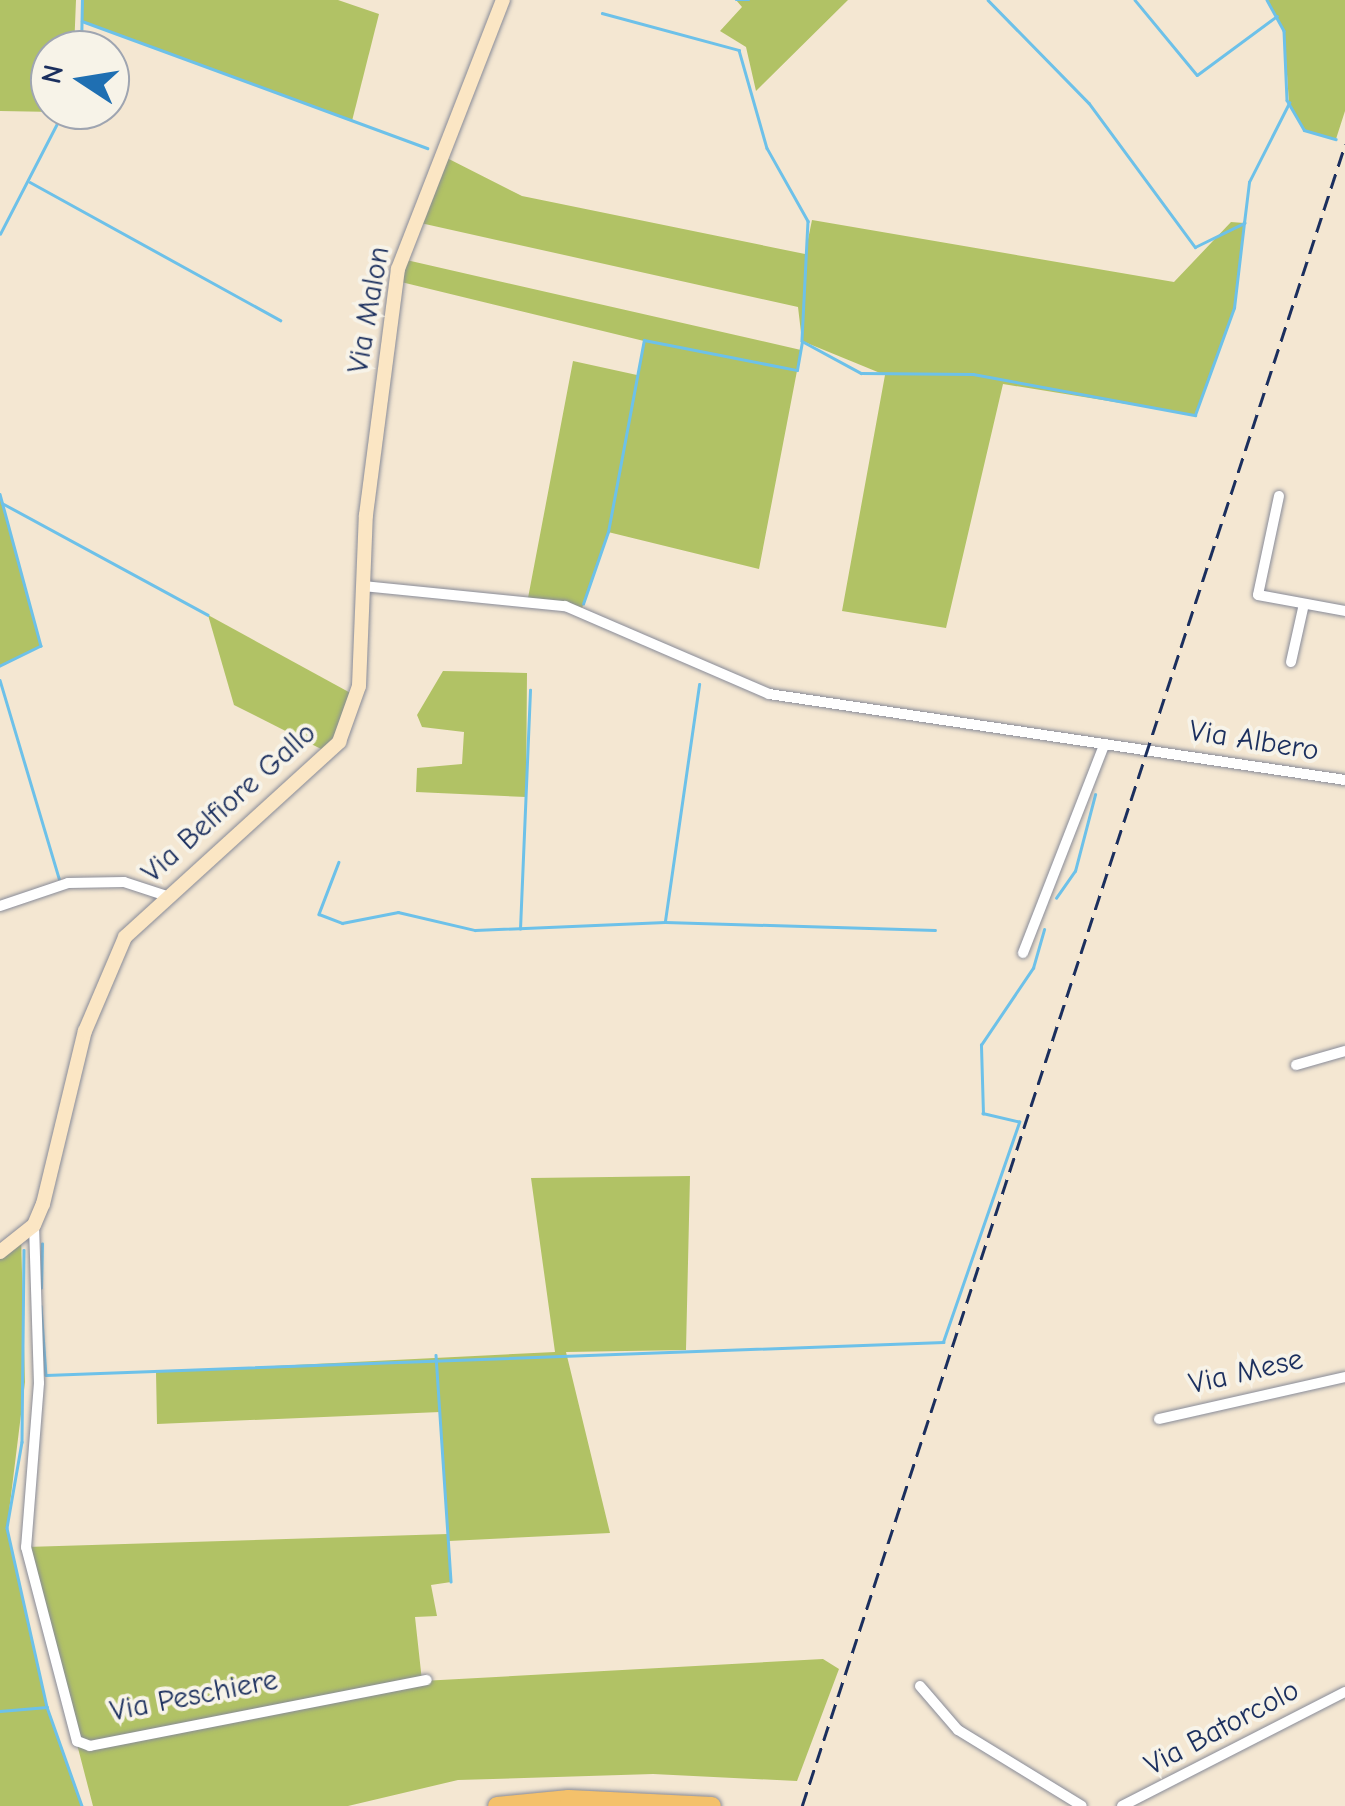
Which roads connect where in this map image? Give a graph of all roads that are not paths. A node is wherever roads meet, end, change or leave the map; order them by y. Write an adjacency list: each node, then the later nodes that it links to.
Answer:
1 (503, 0): 3 (street, Via Malon)
2 (1278, 496): 4 (street)
3 (363, 586): 7 (street); 9 (street, Via Belfiore Gallo)
4 (1304, 604): 5 (street); 6 (street)
5 (1345, 611)
6 (1291, 662)
7 (1104, 744): 8 (street, Via Albero); 11 (street)
8 (1345, 780)
9 (166, 896): 10 (street); 14 (street, Via Belfiore Gallo)
10 (0, 906)
11 (1023, 953)
12 (1345, 1051): 13 (street)
13 (1296, 1066)
14 (43, 1204): 15 (street, Via Peschiere)
15 (34, 1225): 16 (street, Via Peschiere); 19 (street, Via Peschiere)
16 (0, 1252)
17 (1345, 1377): 18 (street, Via Mese)
18 (1158, 1419)
19 (427, 1680)
20 (920, 1686): 24 (street)
21 (1345, 1692): 25 (street, Via Batorcolo)
22 (497, 1806): 23 (highway)
23 (712, 1806)
24 (1082, 1806)
25 (1122, 1806)

